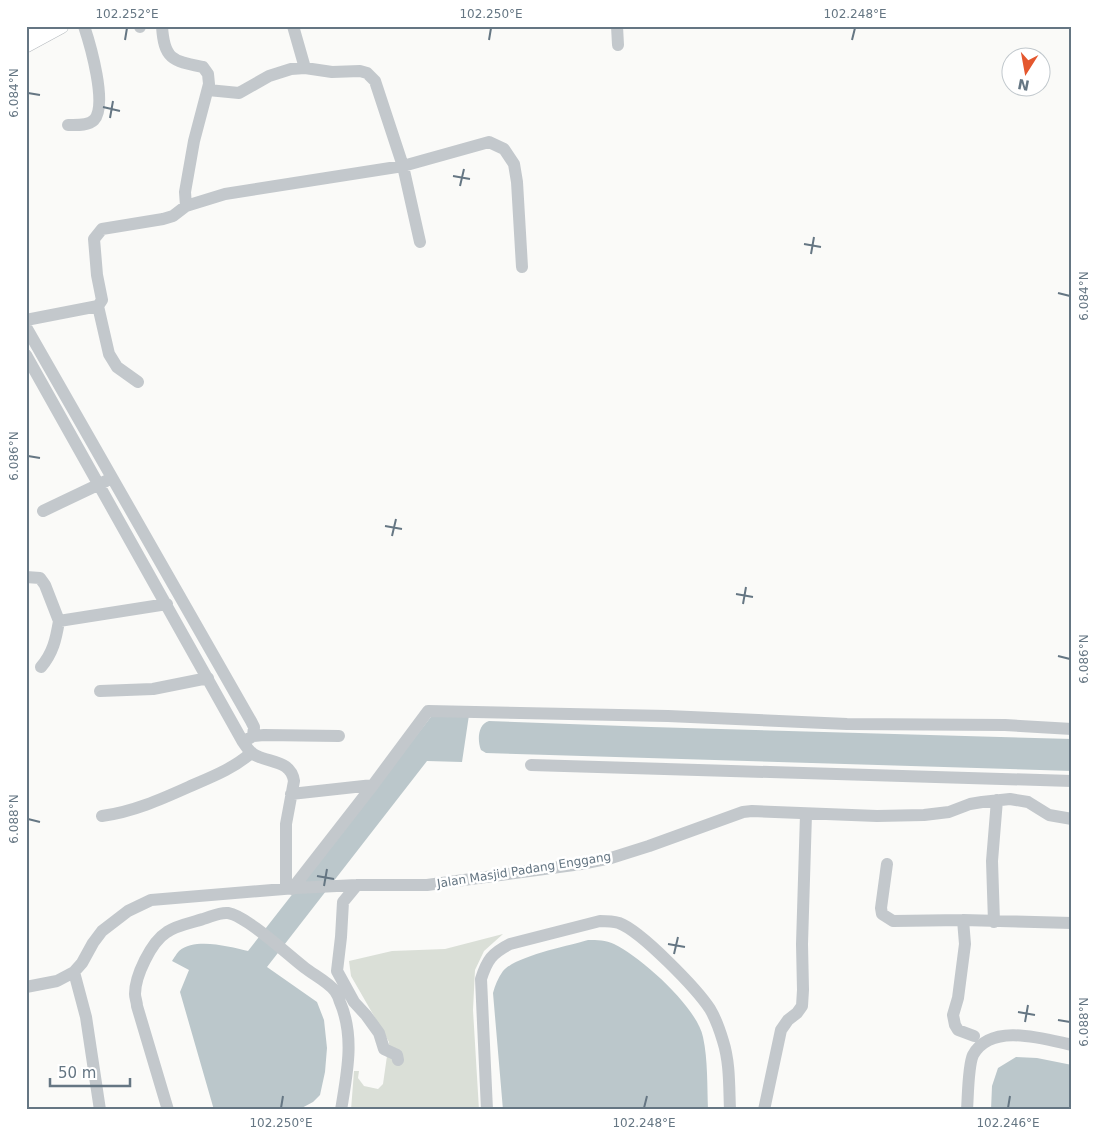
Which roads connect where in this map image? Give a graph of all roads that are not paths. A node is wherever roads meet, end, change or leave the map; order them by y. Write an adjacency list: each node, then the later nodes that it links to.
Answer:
1 (34, 26): 7 (main road)
2 (61, 26): 8 (main road)
3 (84, 26): 12 (street)
4 (162, 26): 11 (street)
5 (293, 26): 10 (street)
6 (617, 26): 9 (street)
7 (26, 31)
8 (26, 45)
9 (618, 45)
10 (305, 68): 11 (street); 13 (street)
11 (208, 90): 14 (street)
12 (68, 125)
13 (403, 166): 14 (street); 15 (street); 16 (street)
14 (186, 206): 17 (street)
15 (420, 242)
16 (522, 267)
17 (98, 306): 18 (street); 21 (street)
18 (26, 320)
19 (26, 327): 22 (street)
20 (26, 355): 23 (street)
21 (138, 382)
22 (113, 478): 23 (street); 33 (street)
23 (99, 484): 24 (street); 26 (street)
24 (43, 511)
25 (26, 577): 27 (street)
26 (167, 604): 27 (street); 29 (street)
27 (59, 620): 28 (street)
28 (41, 667)
29 (208, 678): 30 (street); 33 (street)
30 (100, 691)
31 (1072, 729): 37 (street)
32 (339, 736): 33 (street)
33 (248, 739): 34 (street)
34 (251, 753): 38 (street); 41 (street)
35 (531, 765): 36 (street)
36 (1072, 781)
37 (373, 784): 38 (street); 45 (street)
38 (291, 794): 45 (street)
39 (997, 800): 40 (street, Jalan Masjid Padang Enggang); 42 (street, Jalan Masjid Padang Enggang); 47 (street)
40 (806, 814): 44 (street, Jalan Masjid Padang Enggang); 59 (street)
41 (102, 816)
42 (1072, 819)
43 (887, 864): 46 (street)
44 (357, 886): 45 (street, Jalan Masjid Padang Enggang); 53 (street)
45 (292, 889): 49 (street, Jalan Masjid Padang Enggang)
46 (963, 920): 47 (street); 51 (street)
47 (994, 922): 48 (street)
48 (1072, 923)
49 (74, 972): 50 (street); 54 (street)
50 (26, 987)
51 (974, 1036)
52 (1072, 1045): 60 (street)
53 (398, 1060)
54 (100, 1110)
55 (168, 1110): 56 (street)
56 (341, 1110)
57 (487, 1110): 58 (street)
58 (730, 1110)
59 (764, 1110)
60 (967, 1110)

